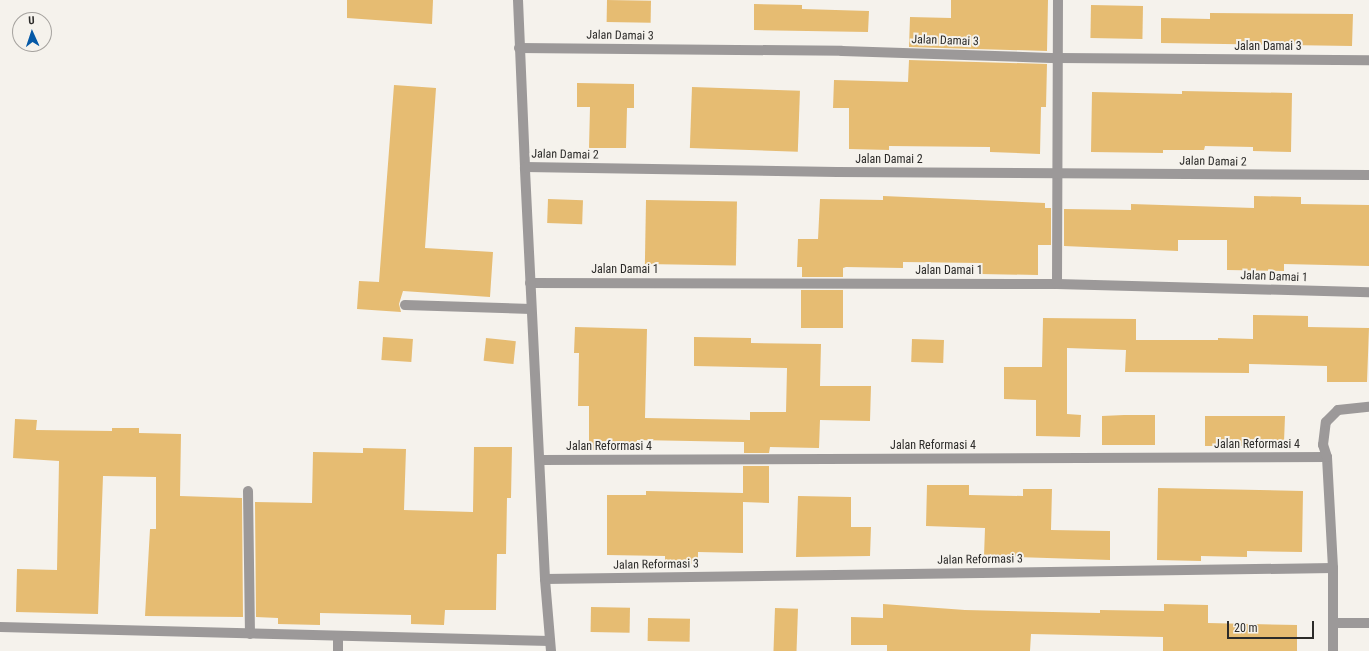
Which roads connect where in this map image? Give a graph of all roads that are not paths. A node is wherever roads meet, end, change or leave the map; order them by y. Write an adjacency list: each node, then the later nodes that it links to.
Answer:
1 (518, 0): 3 (street)
2 (1058, 0): 4 (street)
3 (519, 48): 4 (street, Jalan Damai 3); 6 (street)
4 (1058, 58): 5 (street, Jalan Damai 3); 7 (street)
5 (1369, 60)
6 (526, 167): 7 (street, Jalan Damai 2); 9 (street, Jalan Damai 2)
7 (1057, 174): 8 (street, Jalan Damai 2); 10 (street)
8 (1369, 175)
9 (530, 283): 10 (street, Jalan Damai 1); 13 (street, Jalan Damai 2)
10 (1057, 284): 11 (street, Jalan Damai 1)
11 (1369, 292)
12 (405, 305): 13 (street)
13 (531, 308): 16 (street, Jalan Damai 2)
14 (1369, 407): 15 (street)
15 (1327, 457): 16 (street, Jalan Reformasi 4); 18 (street)
16 (540, 460): 19 (street, Jalan Damai 2)
17 (248, 491): 23 (street)
18 (1333, 568): 19 (street, Jalan Reformasi 3); 20 (street)
19 (545, 579): 25 (street, Jalan Damai 2)
20 (1333, 623): 21 (street); 27 (street)
21 (1369, 623)
22 (0, 627): 23 (street)
23 (250, 634): 24 (street)
24 (338, 636): 25 (street); 26 (street)
25 (551, 646)
26 (338, 651)
27 (1333, 651)

